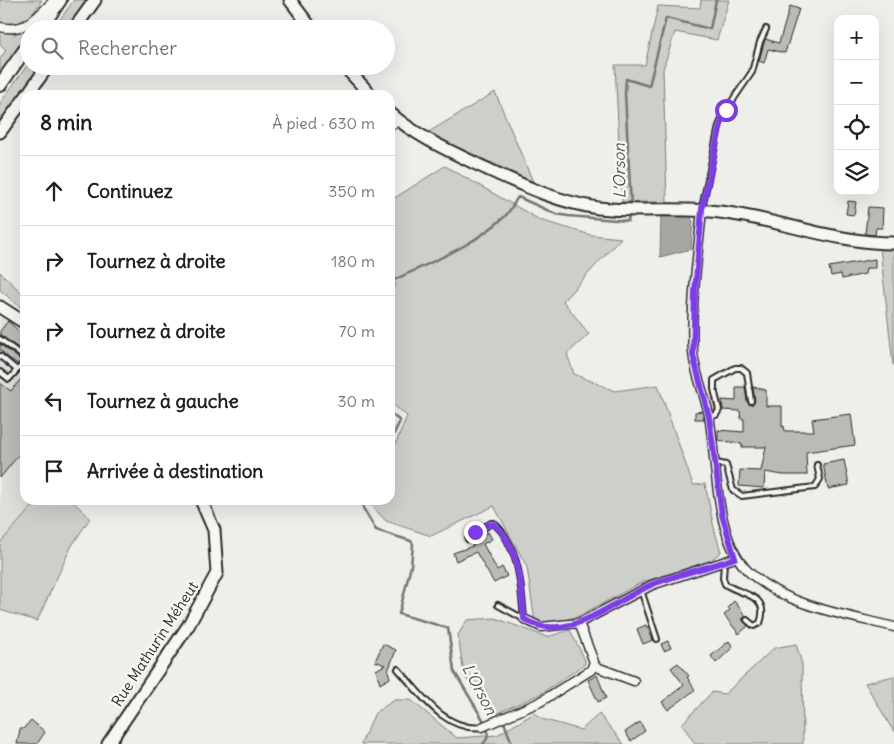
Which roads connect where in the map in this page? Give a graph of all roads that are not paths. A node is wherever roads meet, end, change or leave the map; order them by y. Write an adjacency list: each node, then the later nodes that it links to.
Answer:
1 (54, 0): 5 (street)
2 (60, 0): 6 (main road)
3 (95, 0): 7 (street)
4 (290, 0): 8 (street)
5 (33, 20)
6 (46, 20)
7 (81, 20)
8 (305, 20)
9 (0, 27): 10 (street)
10 (20, 27)
11 (766, 29): 21 (lane)
12 (20, 57): 15 (main road)
13 (41, 75): 16 (street)
14 (352, 75): 17 (street)
15 (0, 85)
16 (30, 90)
17 (366, 90)
18 (20, 104): 20 (street)
19 (395, 124): 21 (street)
20 (0, 132)
21 (702, 209): 22 (street); 32 (street)
22 (894, 243)
23 (0, 306): 24 (street)
24 (20, 320)
25 (0, 340): 26 (lane)
26 (20, 354)
27 (0, 356): 29 (lane)
28 (20, 367): 29 (lane)
29 (17, 370): 30 (lane)
30 (0, 372)
31 (750, 401): 32 (lane)
32 (709, 417): 33 (street)
33 (716, 463): 34 (lane); 37 (street)
34 (817, 465)
35 (203, 505): 50 (street, Rue Mathurin Méheut)
36 (468, 539): 41 (lane)
37 (735, 558): 38 (street); 44 (street)
38 (724, 562): 39 (street); 42 (lane)
39 (641, 590): 43 (street); 45 (lane)
40 (498, 605): 41 (lane)
41 (524, 619): 43 (street)
42 (747, 620)
43 (579, 623): 46 (street)
44 (894, 627)
45 (657, 639)
46 (594, 666): 48 (street); 49 (street)
47 (398, 669): 49 (lane)
48 (634, 681)
49 (482, 728)
50 (108, 744)

